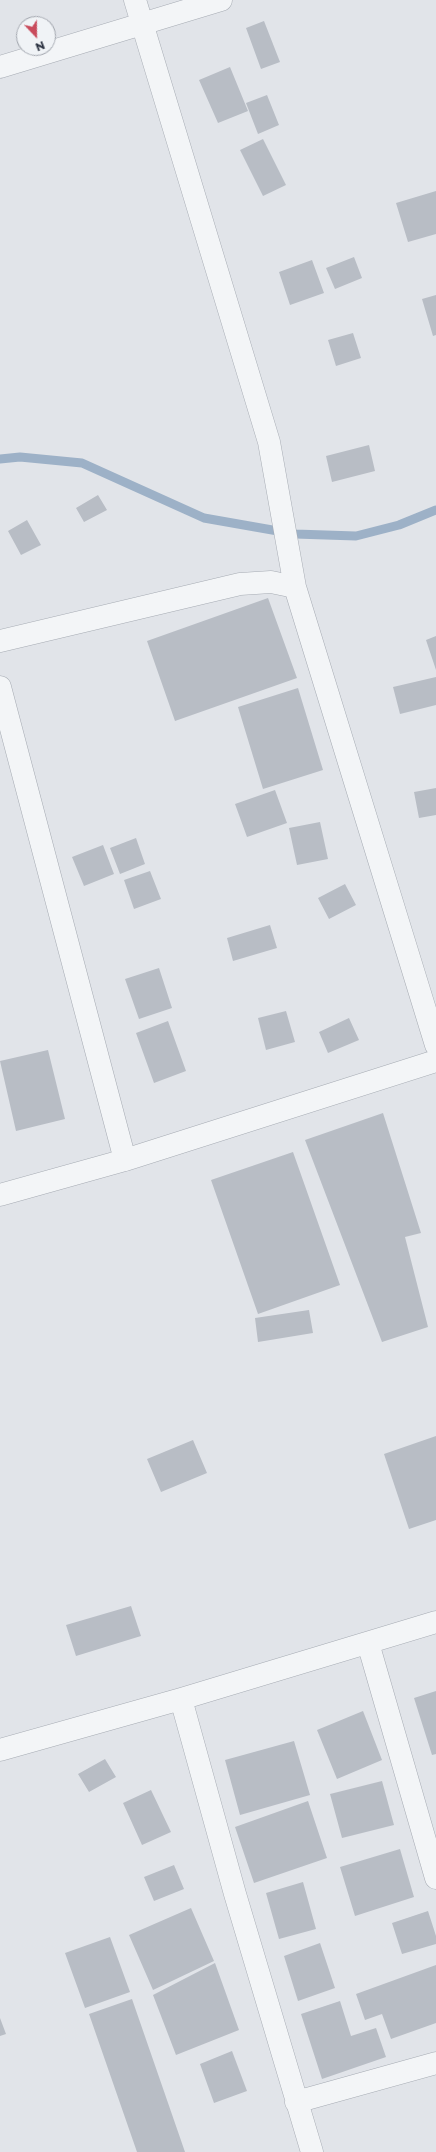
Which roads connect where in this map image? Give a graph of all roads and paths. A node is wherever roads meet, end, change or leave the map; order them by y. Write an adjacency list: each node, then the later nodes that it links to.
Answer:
1 (135, 0): 3 (street)
2 (221, 0): 3 (street)
3 (142, 25): 4 (street); 5 (street)
4 (0, 67)
5 (295, 587): 6 (street); 8 (street)
6 (0, 641)
7 (0, 687): 10 (street)
8 (436, 1045)
9 (436, 1061): 10 (street)
10 (125, 1160): 11 (street)
11 (0, 1195)
12 (436, 1622): 13 (street)
13 (368, 1643): 14 (street); 16 (street)
14 (181, 1699): 15 (street); 18 (street)
15 (0, 1750)
16 (436, 1878)
17 (436, 2063): 18 (street)
18 (296, 2102): 19 (street)
19 (312, 2152)

